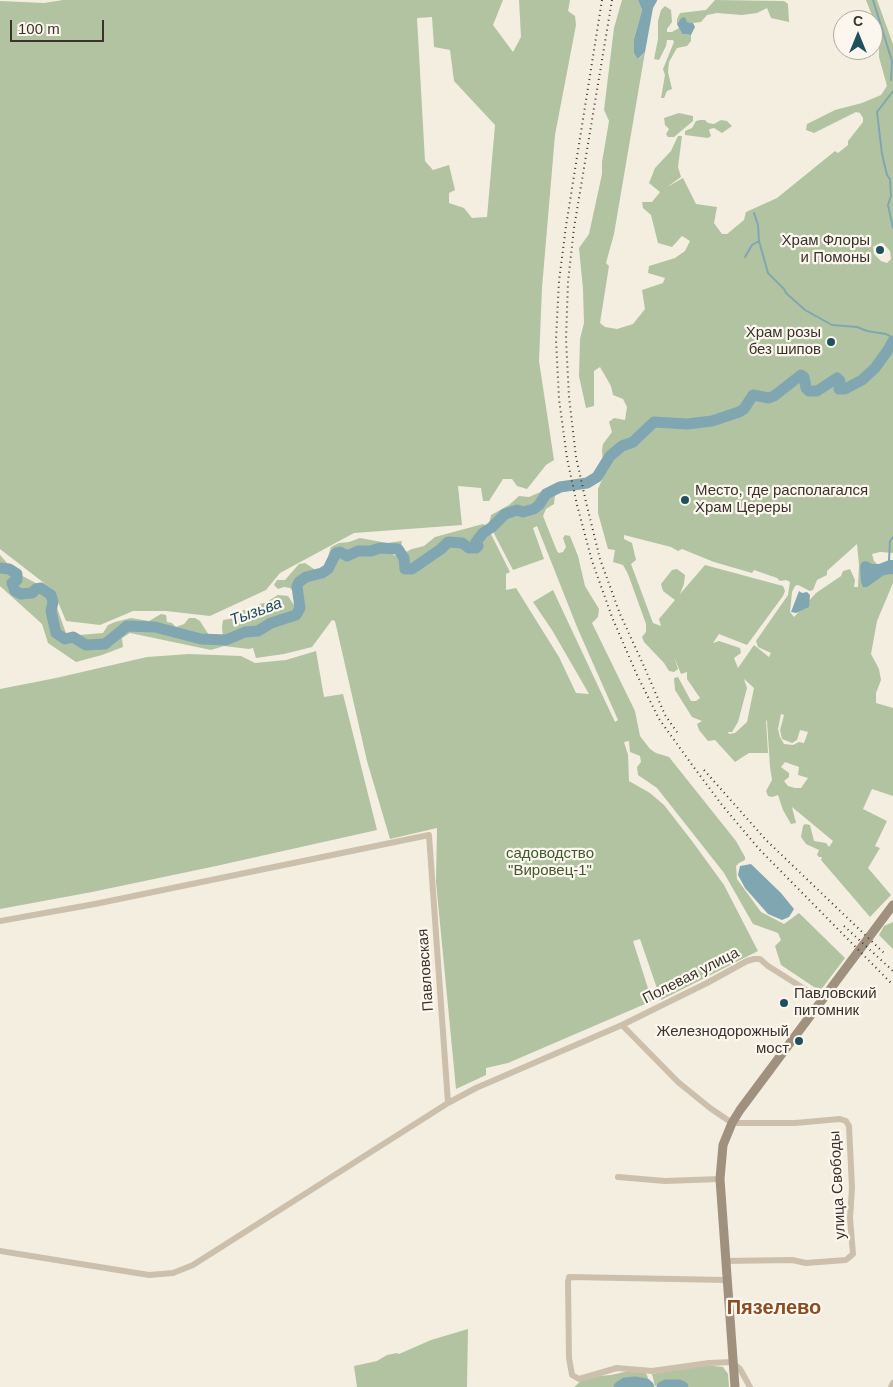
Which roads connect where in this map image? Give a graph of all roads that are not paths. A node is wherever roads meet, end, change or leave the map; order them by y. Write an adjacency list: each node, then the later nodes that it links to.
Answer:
1 (893, 905): 3 (main road)
2 (0, 921): 5 (street, Павловская)
3 (822, 1000): 4 (street, Полевая улица); 6 (main road)
4 (622, 1025): 5 (street); 6 (street)
5 (448, 1103): 9 (street)
6 (732, 1123): 8 (main road); 10 (street, улица Свободы)
7 (618, 1177): 8 (street)
8 (720, 1179): 10 (main road)
9 (0, 1251)
10 (725, 1261): 11 (main road)
11 (726, 1280): 12 (main road); 12 (street)
12 (732, 1362): 14 (main road); 15 (street)
13 (893, 1383): 16 (street)
14 (735, 1387)
15 (750, 1387)
16 (890, 1387)

